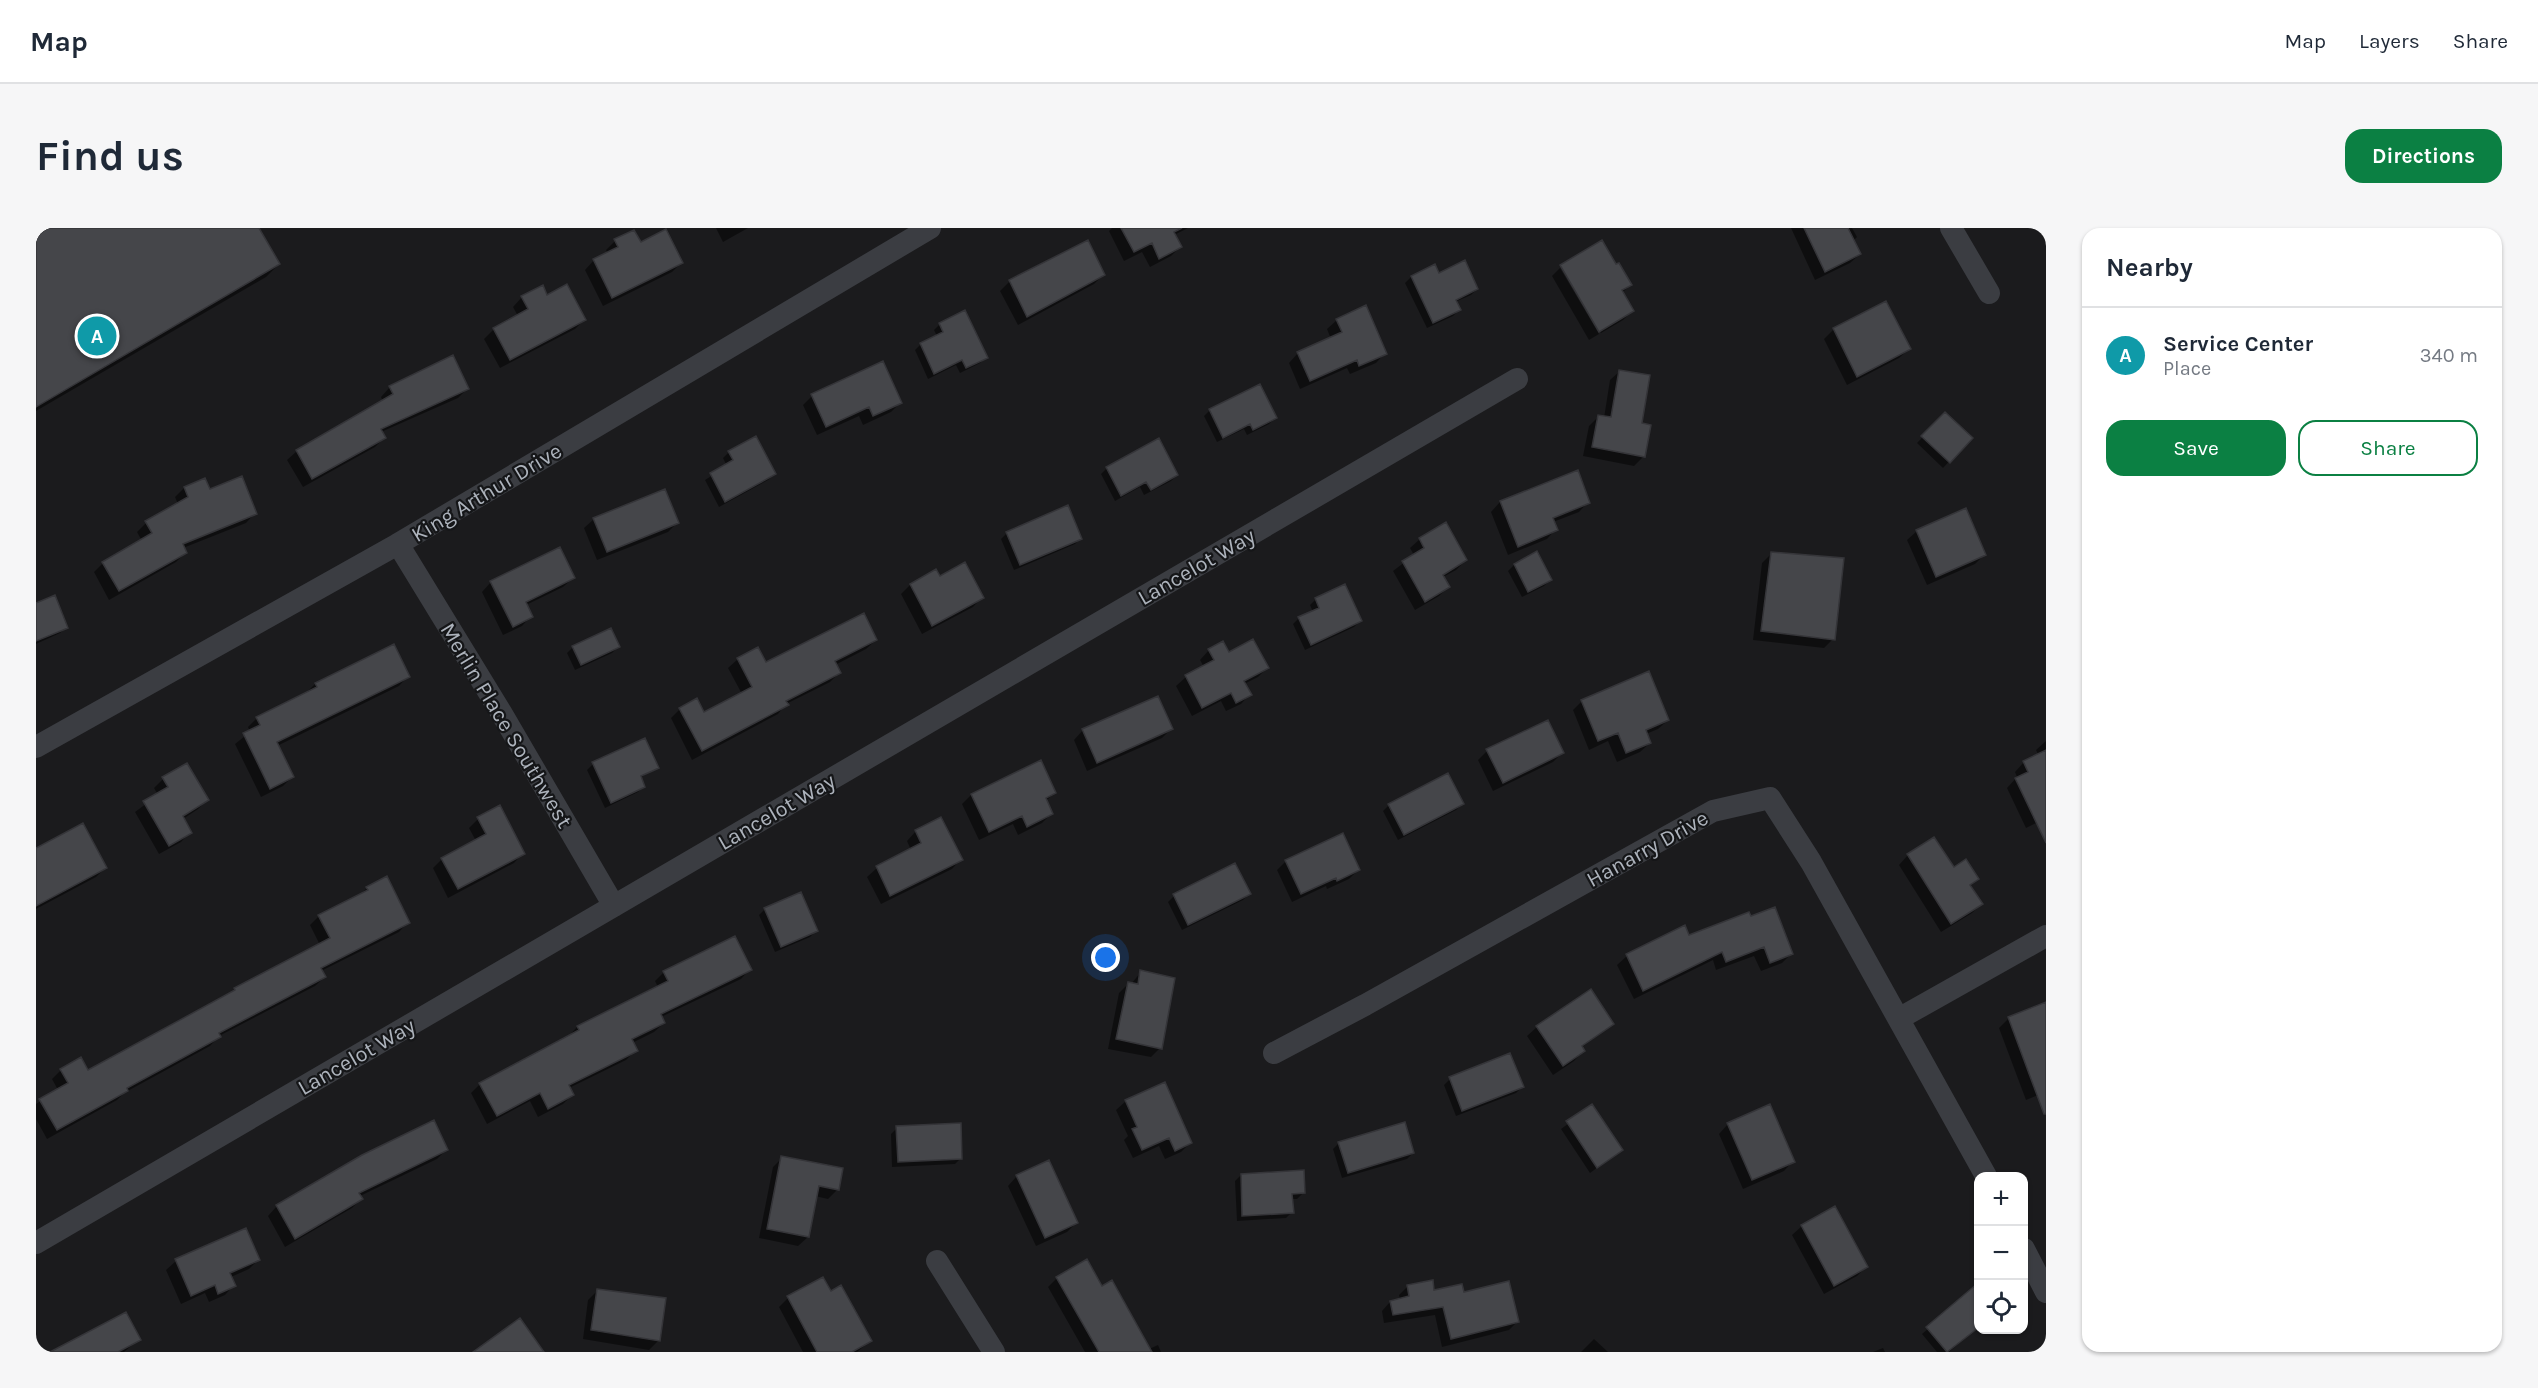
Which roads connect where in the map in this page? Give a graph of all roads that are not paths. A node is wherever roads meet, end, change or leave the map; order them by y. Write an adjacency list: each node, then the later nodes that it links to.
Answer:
1 (930, 228): 5 (street, King Arthur Drive)
2 (1951, 228): 3 (street)
3 (1989, 293)
4 (1517, 380): 7 (street, Lancelot Way)
5 (398, 544): 6 (street, King Arthur Drive); 7 (street, Merlin Place Southwest)
6 (36, 747)
7 (614, 906): 12 (street, Lancelot Way)
8 (2046, 936): 9 (street)
9 (1900, 1018): 10 (street, Hanarry Drive); 11 (street, Hanarry Drive)
10 (1274, 1053)
11 (1984, 1172)
12 (36, 1243)
13 (2028, 1257): 15 (street)
14 (937, 1261): 16 (street)
15 (2046, 1292)
16 (994, 1352)

